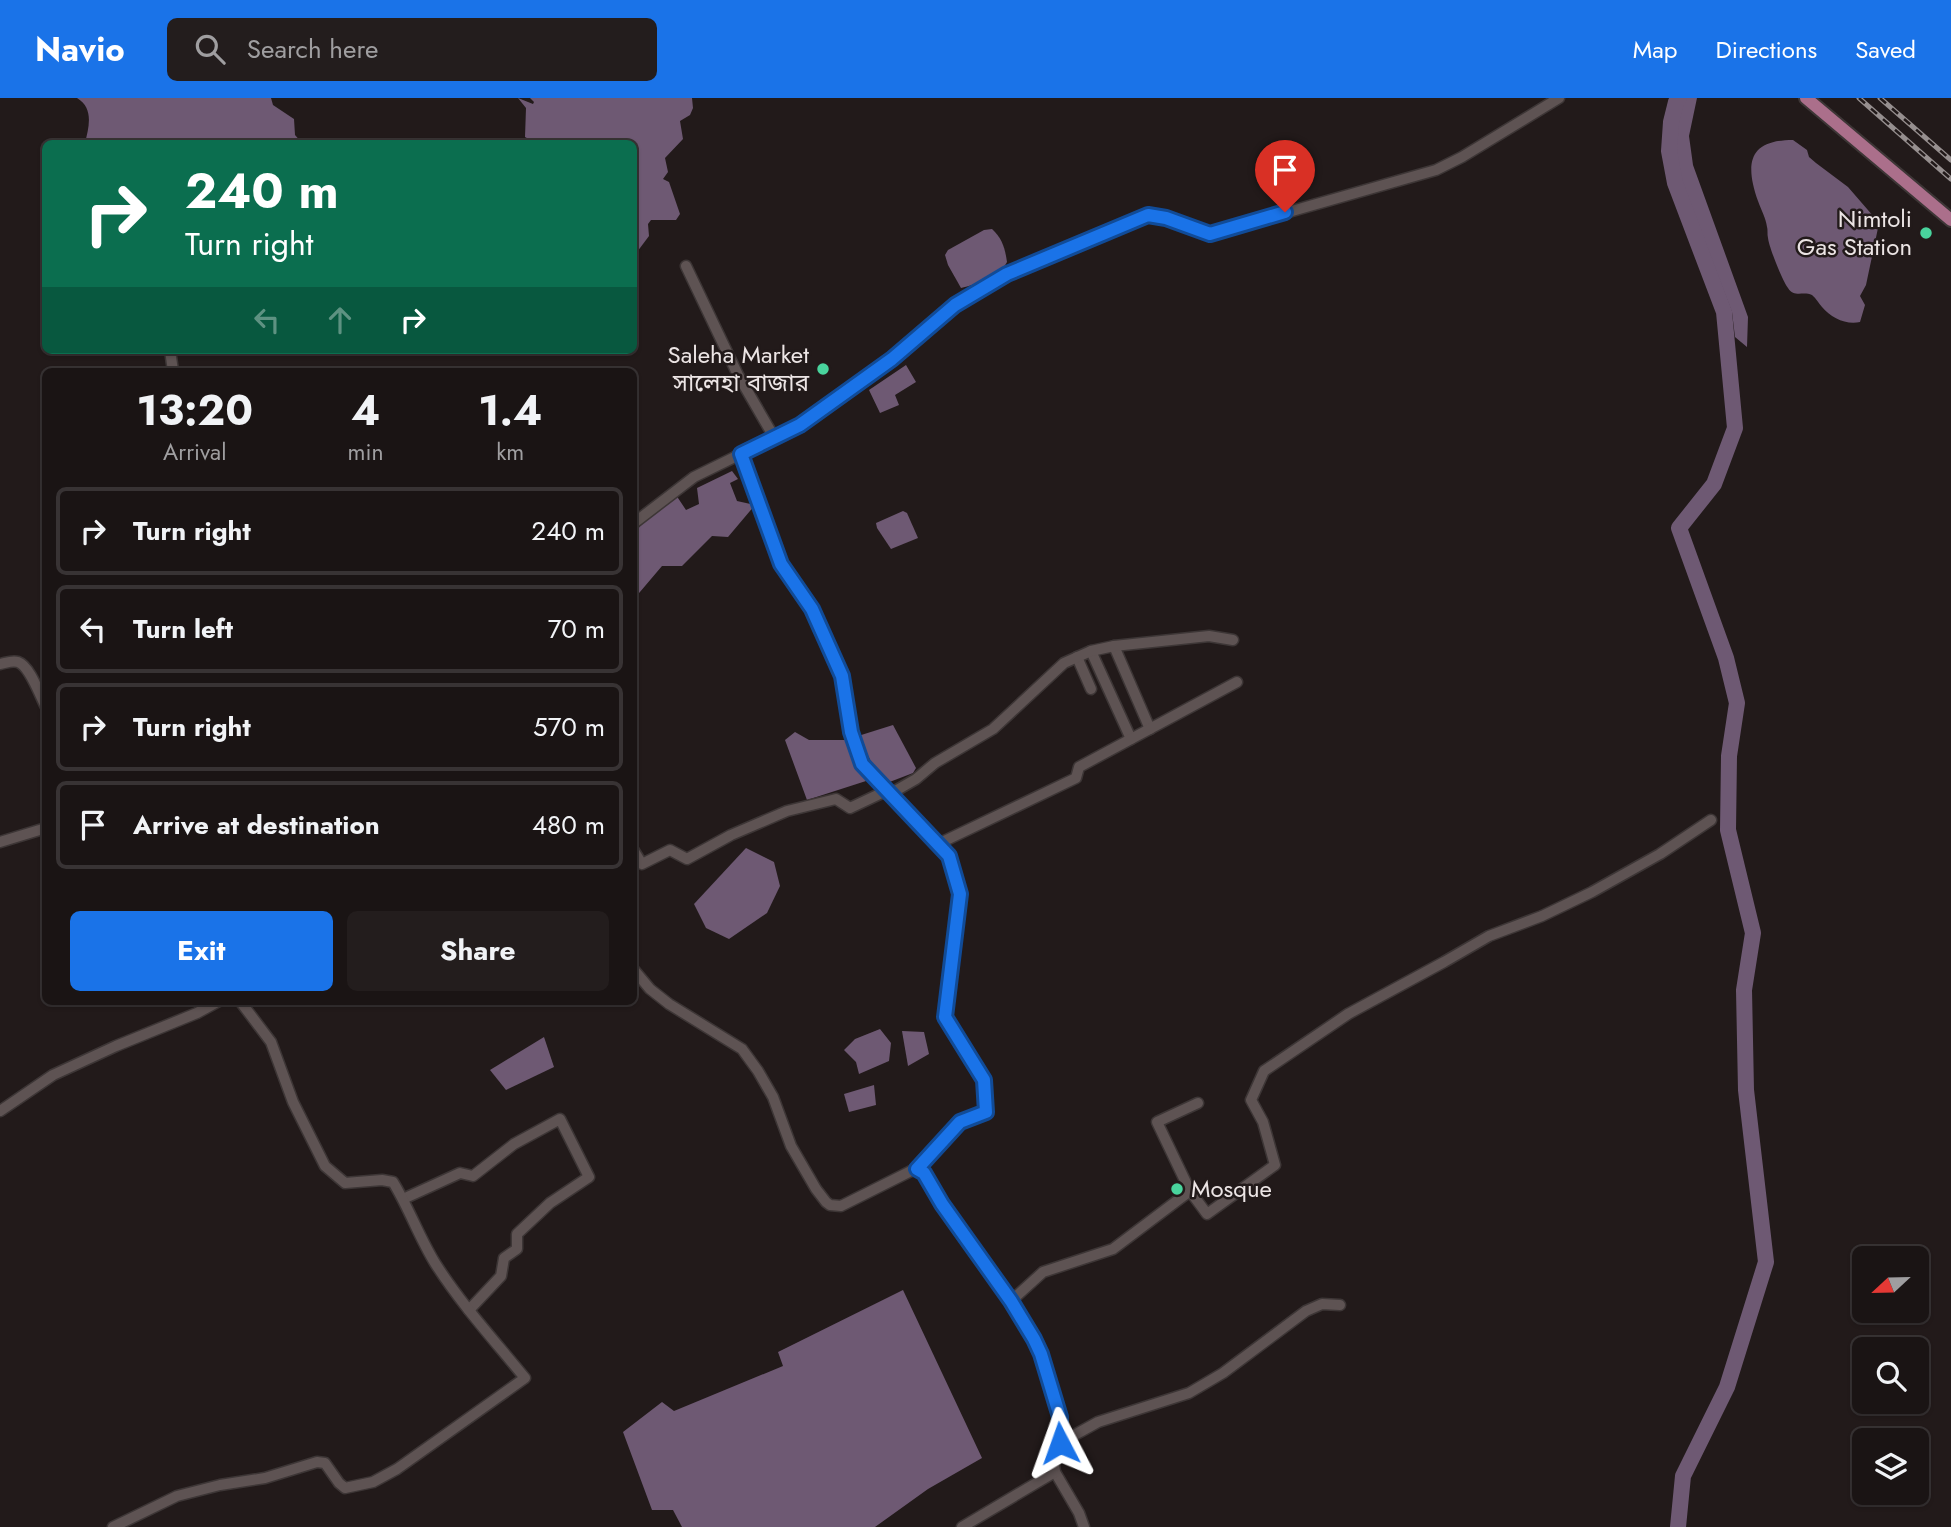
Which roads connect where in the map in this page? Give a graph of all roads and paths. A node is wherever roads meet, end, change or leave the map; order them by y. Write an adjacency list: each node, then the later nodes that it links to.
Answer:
1 (1559, 98): 5 (street)
2 (1806, 98): 3 (main road)
3 (1951, 220)
4 (686, 266): 5 (street)
5 (774, 437): 6 (street)
6 (741, 454): 7 (street); 18 (street)
7 (637, 521)
8 (1233, 640): 9 (street)
9 (1114, 646): 10 (street); 16 (street)
10 (1091, 651): 11 (street); 17 (street)
11 (1077, 657): 14 (street); 18 (street)
12 (0, 664): 15 (street)
13 (1237, 682): 16 (street)
14 (1091, 689)
15 (42, 699)
16 (1150, 729): 17 (street)
17 (1130, 739): 22 (street)
18 (888, 793): 22 (street); 23 (street)
19 (1711, 820): 30 (street)
20 (42, 829): 21 (street)
21 (0, 842)
22 (938, 844): 29 (street)
23 (637, 856)
24 (637, 974): 29 (street)
25 (212, 1005): 28 (street)
26 (243, 1005): 31 (street)
27 (1198, 1103): 30 (street)
28 (0, 1111)
29 (917, 1169): 32 (street)
30 (1190, 1191): 32 (street)
31 (403, 1199): 34 (street); 34 (street)
32 (1011, 1301): 35 (street)
33 (1340, 1305): 35 (street)
34 (469, 1310): 37 (street)
35 (1060, 1443): 36 (street)
36 (1055, 1472): 38 (street); 39 (street)
37 (113, 1527)
38 (962, 1527)
39 (1084, 1527)

